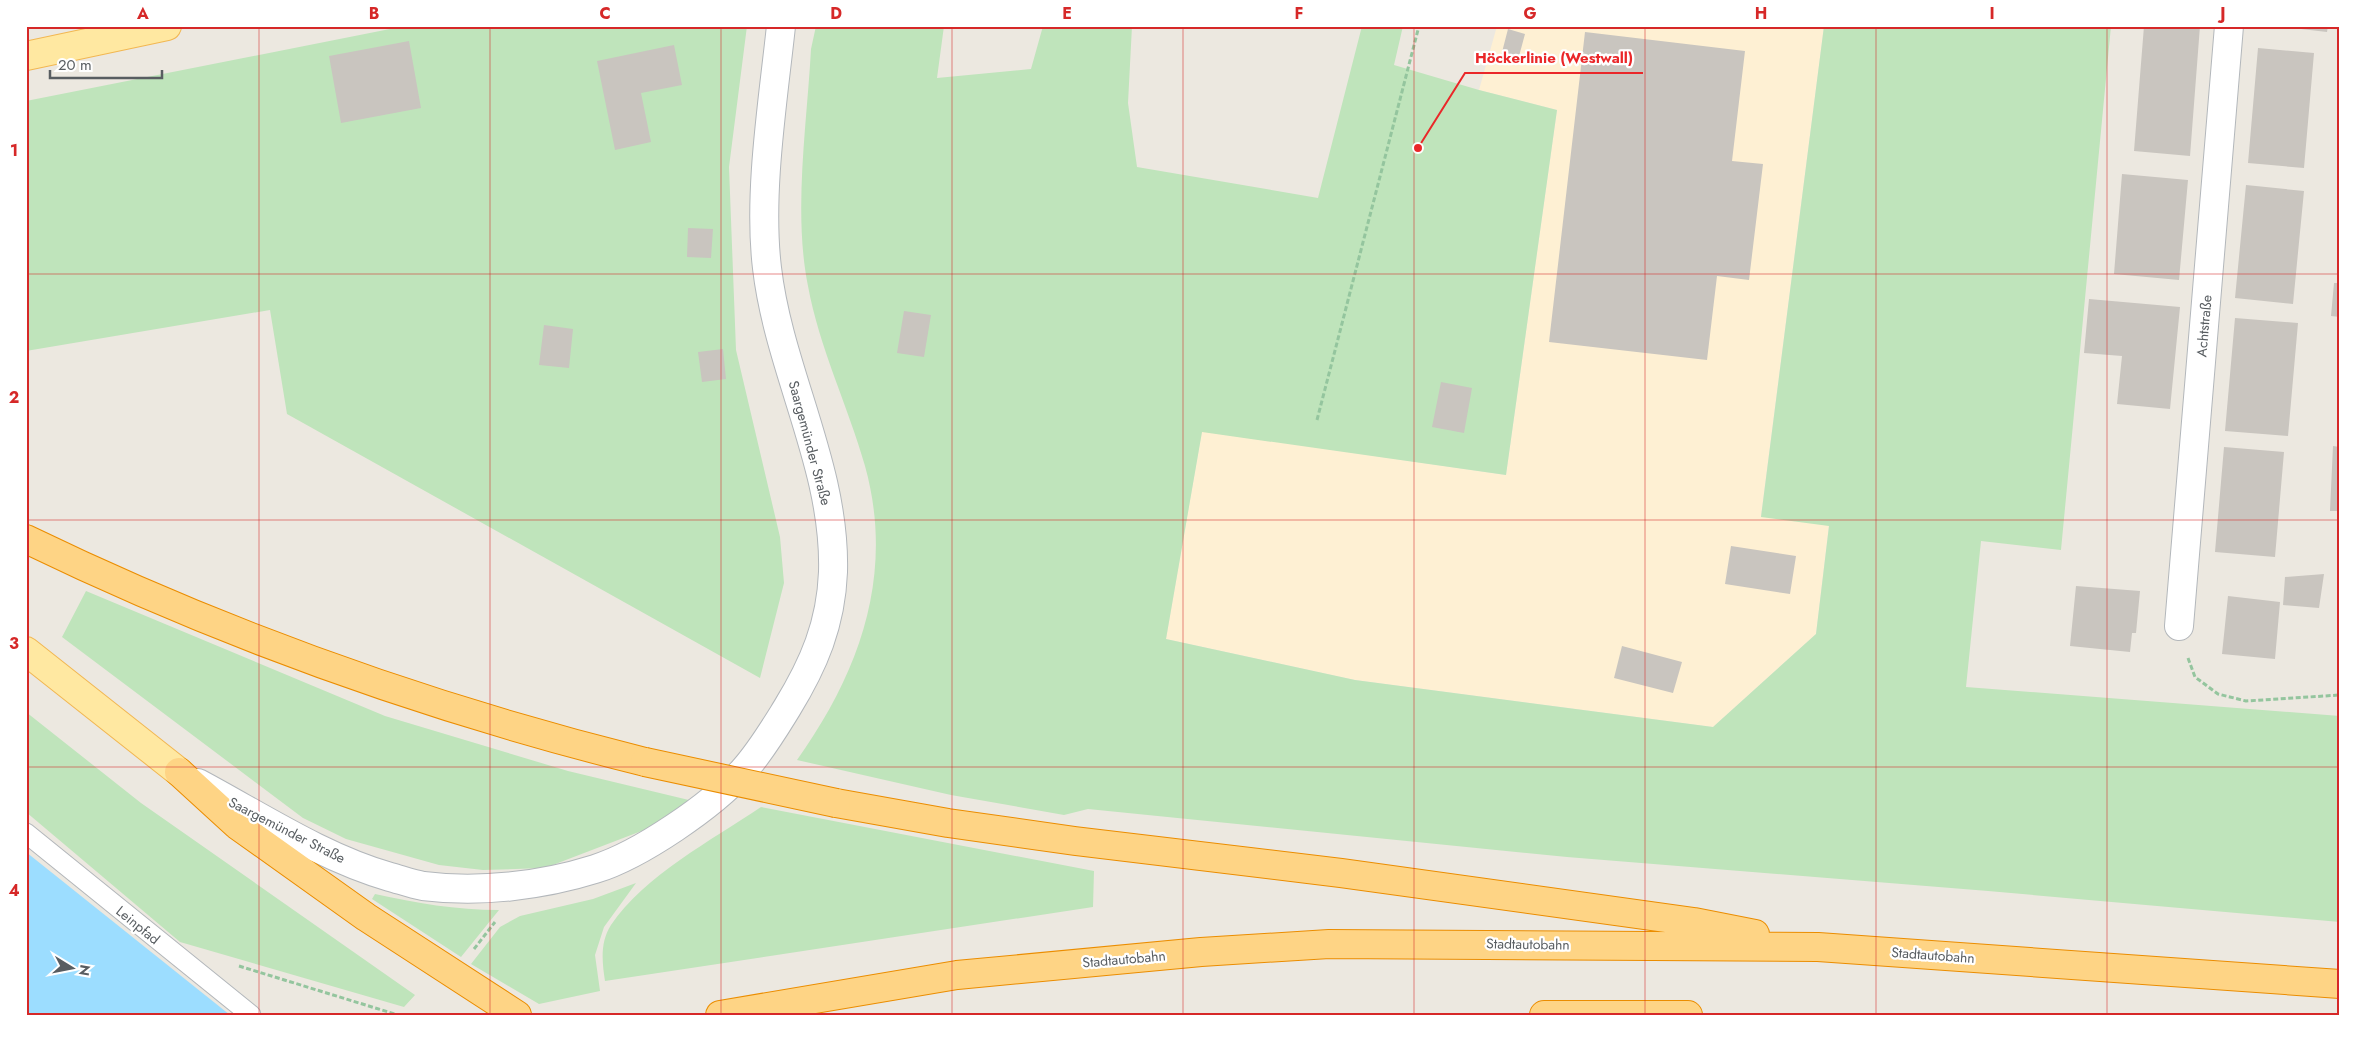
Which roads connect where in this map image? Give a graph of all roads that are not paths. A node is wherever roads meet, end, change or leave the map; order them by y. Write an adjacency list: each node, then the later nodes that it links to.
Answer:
1 (167, 26): 4 (main road)
2 (781, 26): 8 (street, Saargemünder Straße)
3 (2229, 26): 6 (street, Achtstraße)
4 (26, 56)
5 (26, 539): 10 (highway, bridge)
6 (2179, 626)
7 (26, 651): 8 (main road, Saargemünder Straße)
8 (179, 772): 13 (highway)
9 (26, 833): 12 (lane, Leinpfad)
10 (1818, 947): 11 (highway, Stadtautobahn); 14 (highway, Stadtautobahn)
11 (2340, 984)
12 (251, 1015)
13 (517, 1015)
14 (720, 1015)
15 (1544, 1015): 16 (highway)
16 (1688, 1015)

